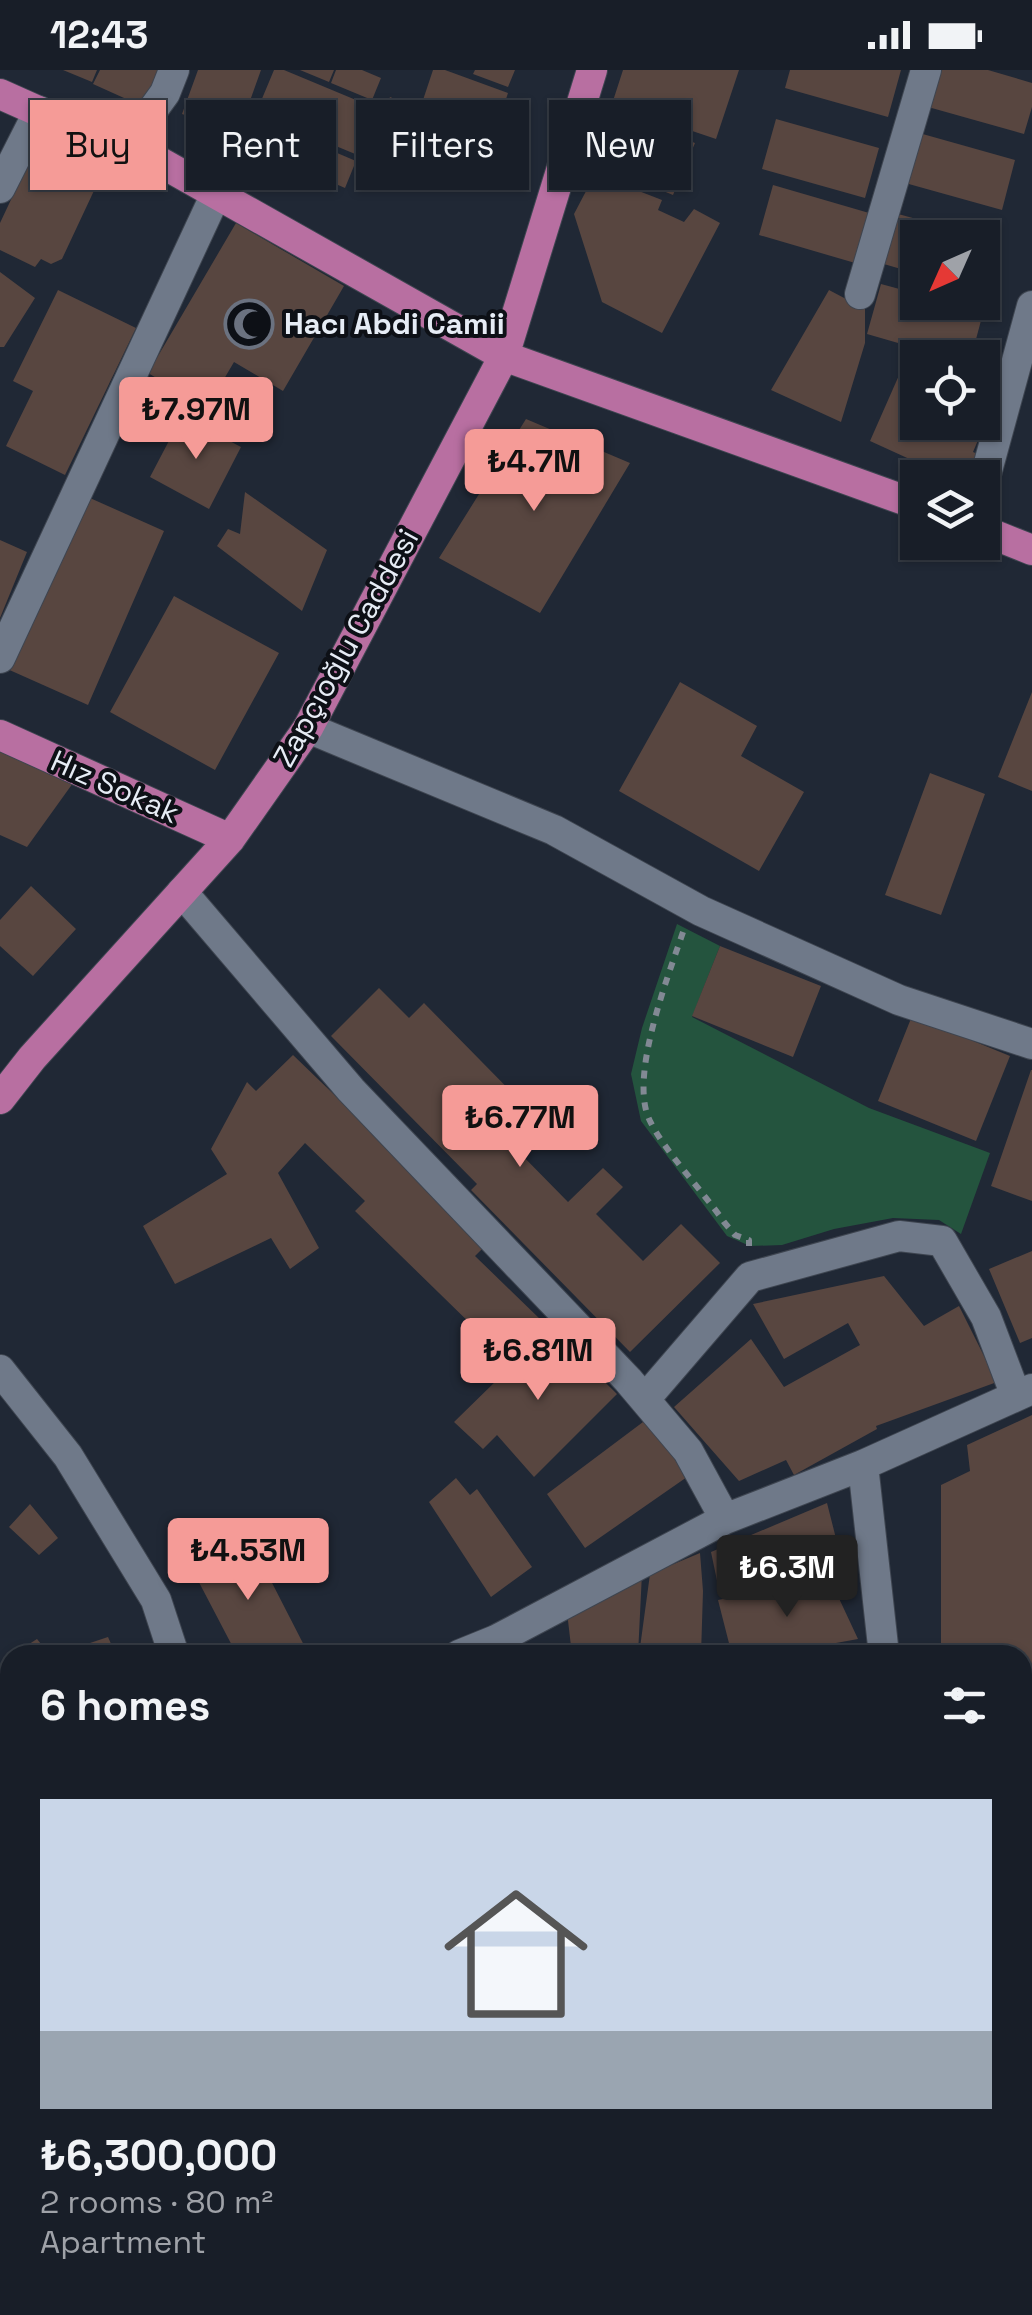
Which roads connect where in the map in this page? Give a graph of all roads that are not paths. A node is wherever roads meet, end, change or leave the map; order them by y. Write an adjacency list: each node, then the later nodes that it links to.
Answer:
1 (174, 70): 5 (street)
2 (592, 70): 13 (main road, Zapçıoğlu Caddesi)
3 (926, 70): 11 (street)
4 (0, 94): 6 (main road)
5 (159, 100)
6 (30, 107)
7 (30, 129): 9 (street)
8 (166, 166): 10 (main road)
9 (0, 188)
10 (216, 194): 13 (main road); 18 (street)
11 (860, 294)
12 (1032, 306): 14 (street)
13 (504, 356): 15 (main road); 19 (main road, Zapçıoğlu Caddesi)
14 (990, 460)
15 (900, 499)
16 (1000, 537): 17 (main road)
17 (1032, 550)
18 (0, 658)
19 (308, 728): 21 (main road, Zapçıoğlu Caddesi); 23 (street)
20 (0, 735): 21 (main road, Hız Sokak)
21 (230, 839): 22 (main road, Zapçıoğlu Caddesi)
22 (182, 892): 24 (main road, Zapçıoğlu Caddesi); 27 (street)
23 (1032, 1044)
24 (0, 1099)
25 (0, 1370): 30 (street)
26 (1024, 1392): 27 (street); 28 (street)
27 (645, 1400): 29 (street)
28 (863, 1465): 29 (street); 32 (street)
29 (725, 1520): 31 (street)
30 (171, 1645)
31 (484, 1645)
32 (883, 1645)

